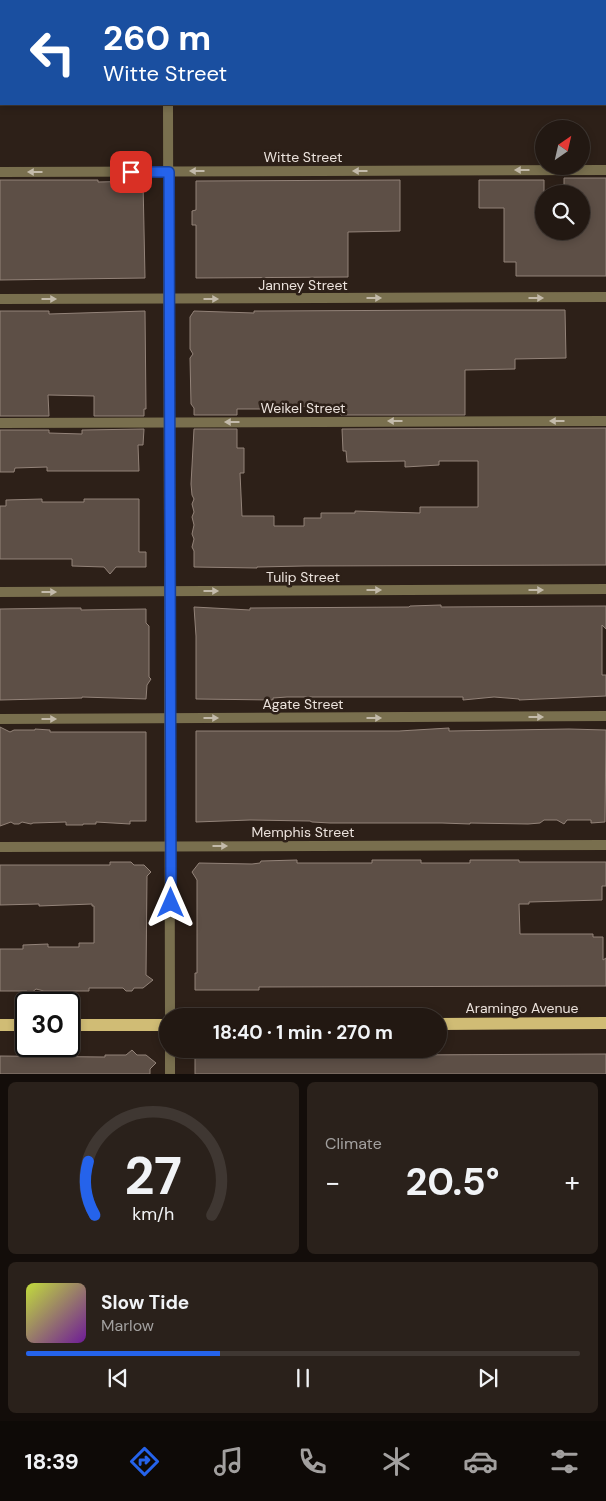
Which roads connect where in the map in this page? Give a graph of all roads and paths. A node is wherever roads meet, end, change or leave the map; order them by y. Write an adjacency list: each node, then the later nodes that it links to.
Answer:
1 (168, 105): 4 (street)
2 (606, 170): 4 (street, Witte Street, one-way to 4)
3 (0, 172): 4 (street, Witte Street, one-way to 3)
4 (169, 172): 7 (street)
5 (606, 297): 7 (street, Janney Street, one-way to 5)
6 (0, 299): 7 (street, Janney Street, one-way to 7)
7 (169, 299): 9 (street)
8 (606, 421): 9 (street, Weikel Street, one-way to 9)
9 (169, 422): 10 (street, Weikel Street); 12 (street)
10 (0, 423)
11 (606, 589): 12 (street, Tulip Street, one-way to 11)
12 (170, 591): 13 (street, Tulip Street, one-way to 12); 15 (street)
13 (0, 592)
14 (606, 716): 15 (street, Agate Street, one-way to 14)
15 (170, 718): 16 (street, Agate Street, one-way to 15); 18 (street)
16 (0, 719)
17 (606, 845): 18 (street, Memphis Street, one-way to 17)
18 (171, 846): 19 (street, Memphis Street); 20 (street)
19 (0, 847)
20 (170, 1008)
21 (606, 1023): 22 (main road, Aramingo Avenue)
22 (447, 1024)
23 (15, 1025): 26 (main road)
24 (80, 1025): 25 (main road)
25 (159, 1025)
26 (0, 1026)
27 (170, 1058): 28 (street)
28 (170, 1074)

